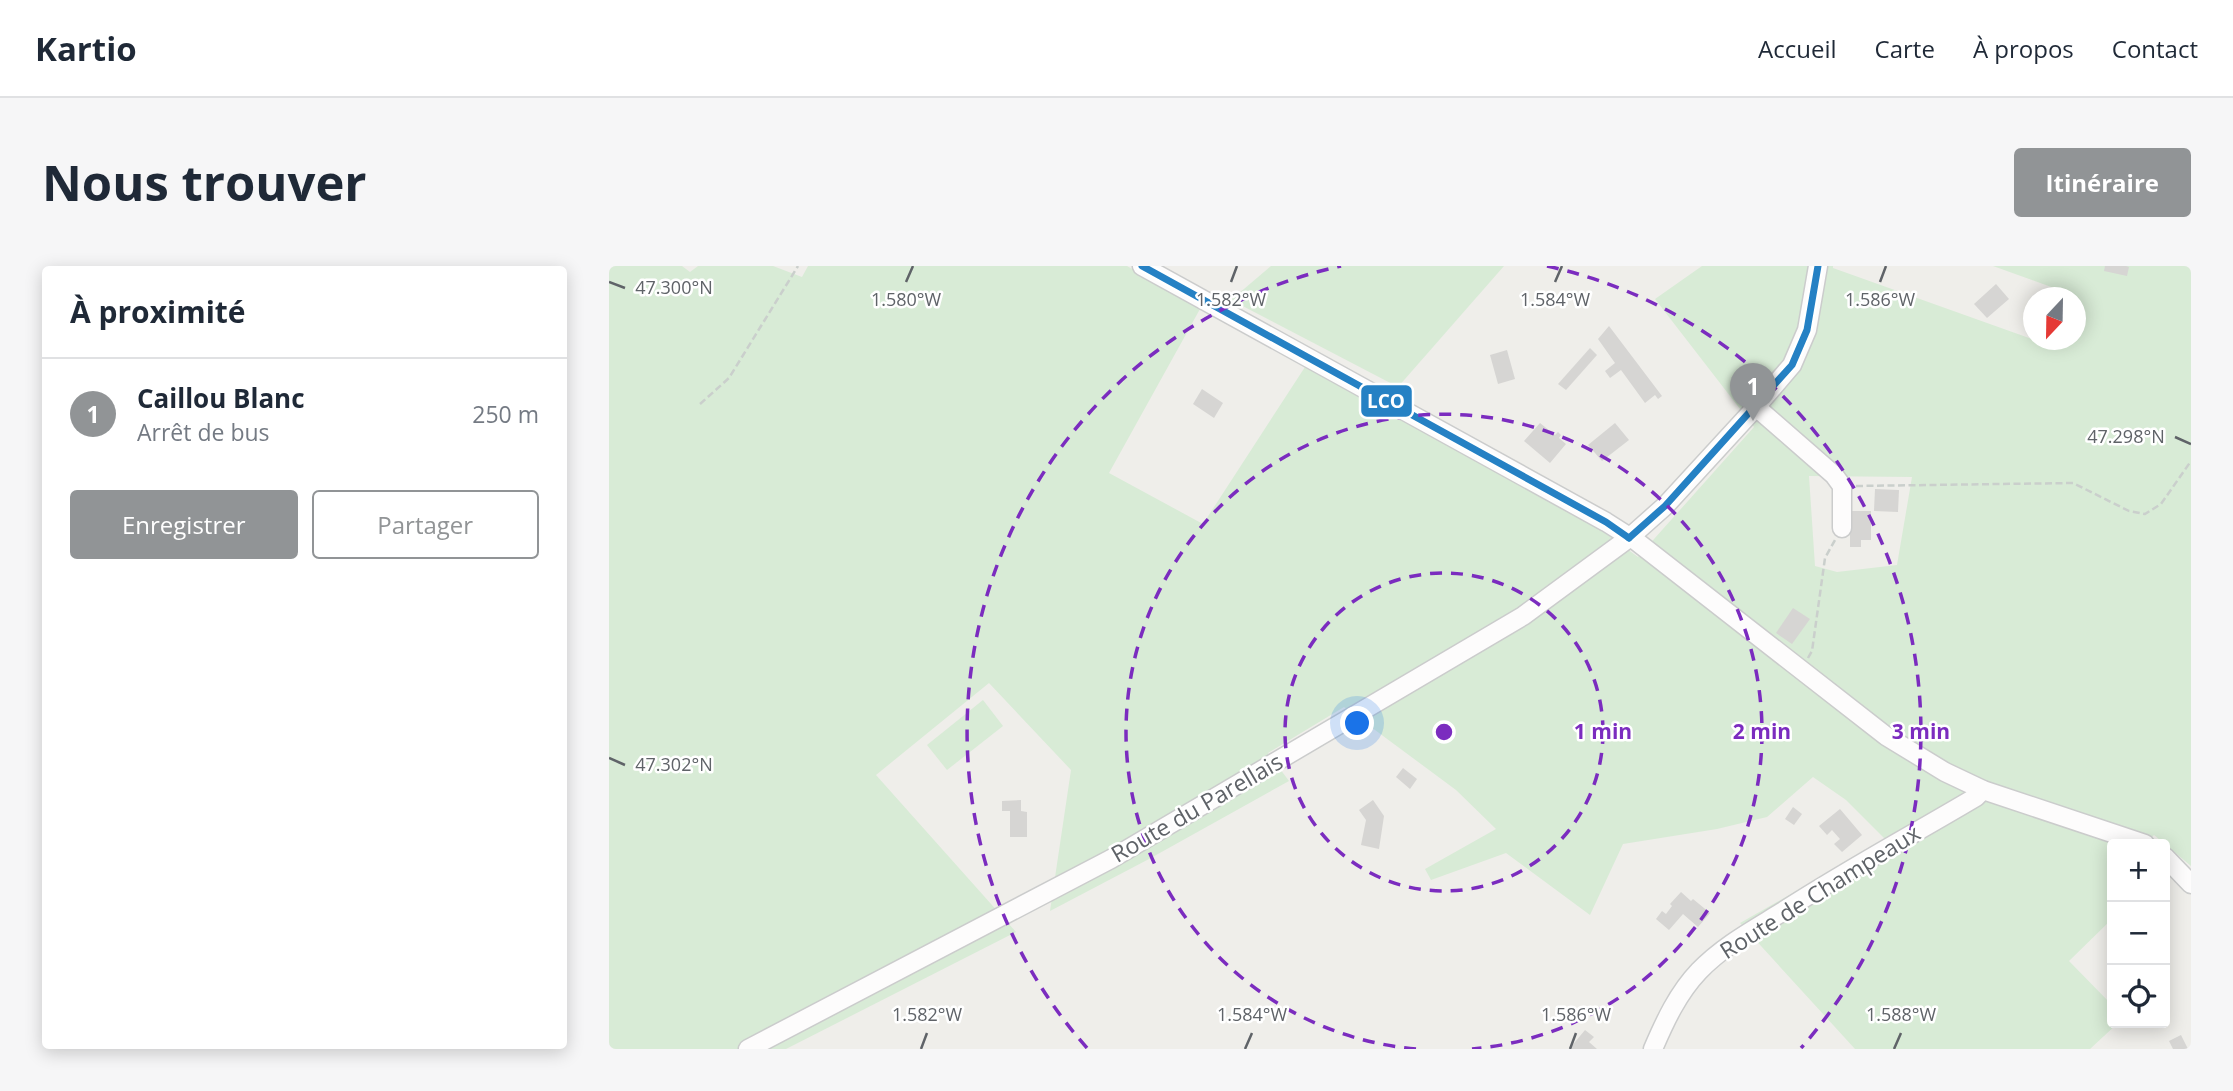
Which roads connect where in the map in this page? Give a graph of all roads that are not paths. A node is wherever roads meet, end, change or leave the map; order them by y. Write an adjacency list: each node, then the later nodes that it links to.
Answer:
1 (1142, 266): 5 (street)
2 (1818, 266): 3 (street, Route du Parellais)
3 (1756, 407): 4 (street); 5 (street, Route du Parellais)
4 (1842, 527)
5 (1629, 538): 6 (street); 10 (street, Route du Parellais)
6 (1983, 790): 7 (street); 11 (street, Route de Champeaux)
7 (2130, 839)
8 (2170, 862): 9 (street)
9 (2191, 884)
10 (748, 1049)
11 (1653, 1049)

